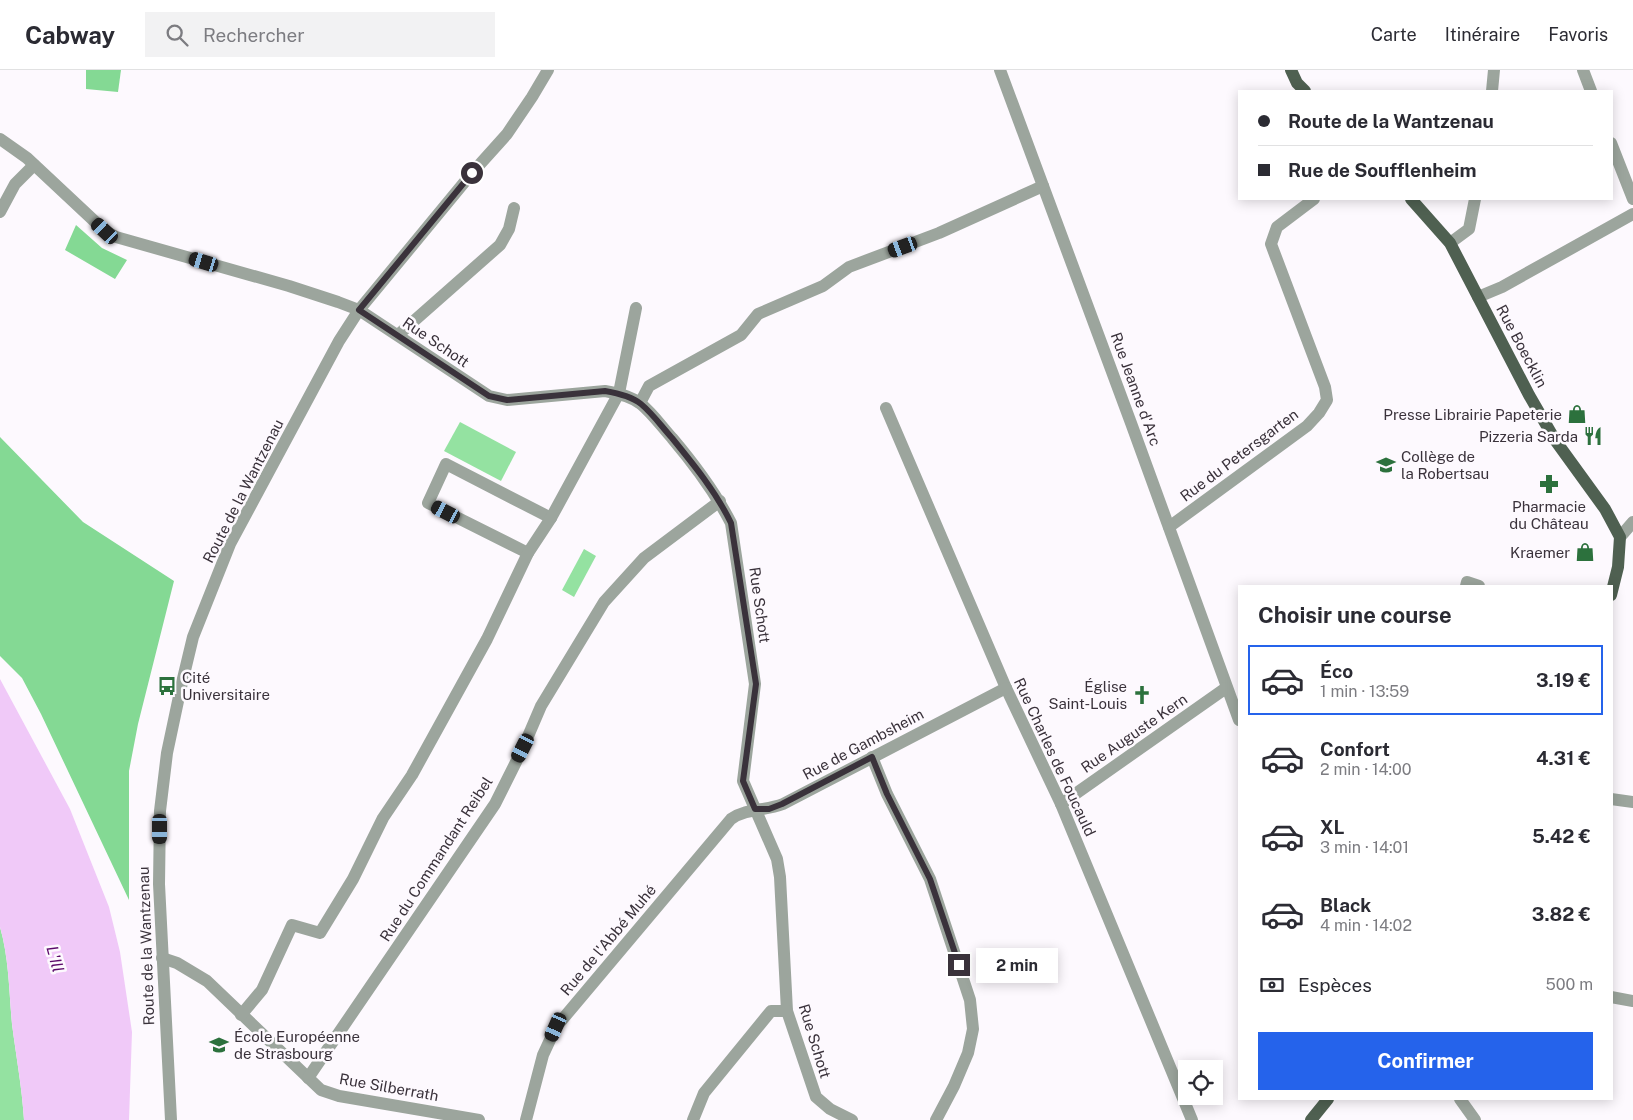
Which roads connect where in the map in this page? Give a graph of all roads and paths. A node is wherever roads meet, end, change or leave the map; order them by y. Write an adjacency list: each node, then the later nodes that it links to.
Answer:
1 (548, 70): 23 (street, Route de la Wantzenau)
2 (1000, 70): 12 (street, Rue Jeanne d'Arc)
3 (1291, 70): 6 (main road)
4 (1494, 70): 7 (street)
5 (1583, 70): 8 (street)
6 (1304, 90)
7 (1492, 90)
8 (1591, 90)
9 (0, 139): 11 (street, Rue Schott)
10 (1613, 148): 13 (street)
11 (34, 164): 18 (street); 23 (street, Rue Schott)
12 (1043, 186): 26 (street); 31 (street, Rue Jeanne d'Arc)
13 (1633, 199)
14 (1313, 200): 31 (street, Rue du Petersgarten)
15 (1412, 200): 20 (main road, Rue Boecklin)
16 (1475, 200): 20 (street)
17 (514, 208): 24 (street)
18 (0, 212)
19 (1633, 214): 21 (street)
20 (1450, 243): 21 (main road, Rue Boecklin)
21 (1478, 297): 32 (main road, Rue Boecklin)
22 (636, 308): 25 (street)
23 (359, 310): 24 (street, Rue Schott); 45 (street, Route de la Wantzenau)
24 (398, 335): 25 (street, Rue Schott)
25 (619, 393): 26 (street, Rue Schott); 29 (street)
26 (640, 403): 28 (street, Rue Schott)
27 (886, 408): 37 (street, Rue Charles de Foucauld)
28 (720, 501): 44 (street, Rue Schott); 50 (street, Rue du Commandant Reibel)
29 (552, 518): 33 (street); 33 (street)
30 (1633, 522): 32 (street)
31 (1169, 527): 38 (street, Rue Jeanne d'Arc)
32 (1620, 536): 36 (main road)
33 (528, 554): 49 (street)
34 (1466, 585): 35 (street)
35 (1476, 585)
36 (1613, 587)
37 (1006, 688): 40 (street, Rue de Gambsheim); 43 (street, Rue Charles de Foucauld)
38 (1226, 688): 39 (street, Rue Jeanne d'Arc); 43 (street, Rue Auguste Kern)
39 (1238, 718)
40 (872, 757): 44 (street, Rue de Gambsheim); 58 (street)
41 (1613, 799): 42 (street)
42 (1633, 802)
43 (1061, 804): 59 (street, Rue Charles de Foucauld)
44 (755, 809): 48 (street, Rue Schott); 55 (street, Rue de l'Abbé Muhé)
45 (162, 958): 49 (street, Rue Silberrath); 53 (street, Route de la Wantzenau)
46 (1613, 997): 47 (street)
47 (1633, 1001)
48 (787, 1011): 56 (street); 57 (street, Rue Schott)
49 (240, 1015): 50 (street, Rue Silberrath)
50 (308, 1078): 54 (street, Rue Silberrath)
51 (1327, 1100): 60 (main road)
52 (1461, 1100): 61 (street)
53 (170, 1120)
54 (479, 1120)
55 (526, 1120)
56 (694, 1120)
57 (852, 1120)
58 (936, 1120)
59 (1192, 1120)
60 (1311, 1120)
61 (1475, 1120)

